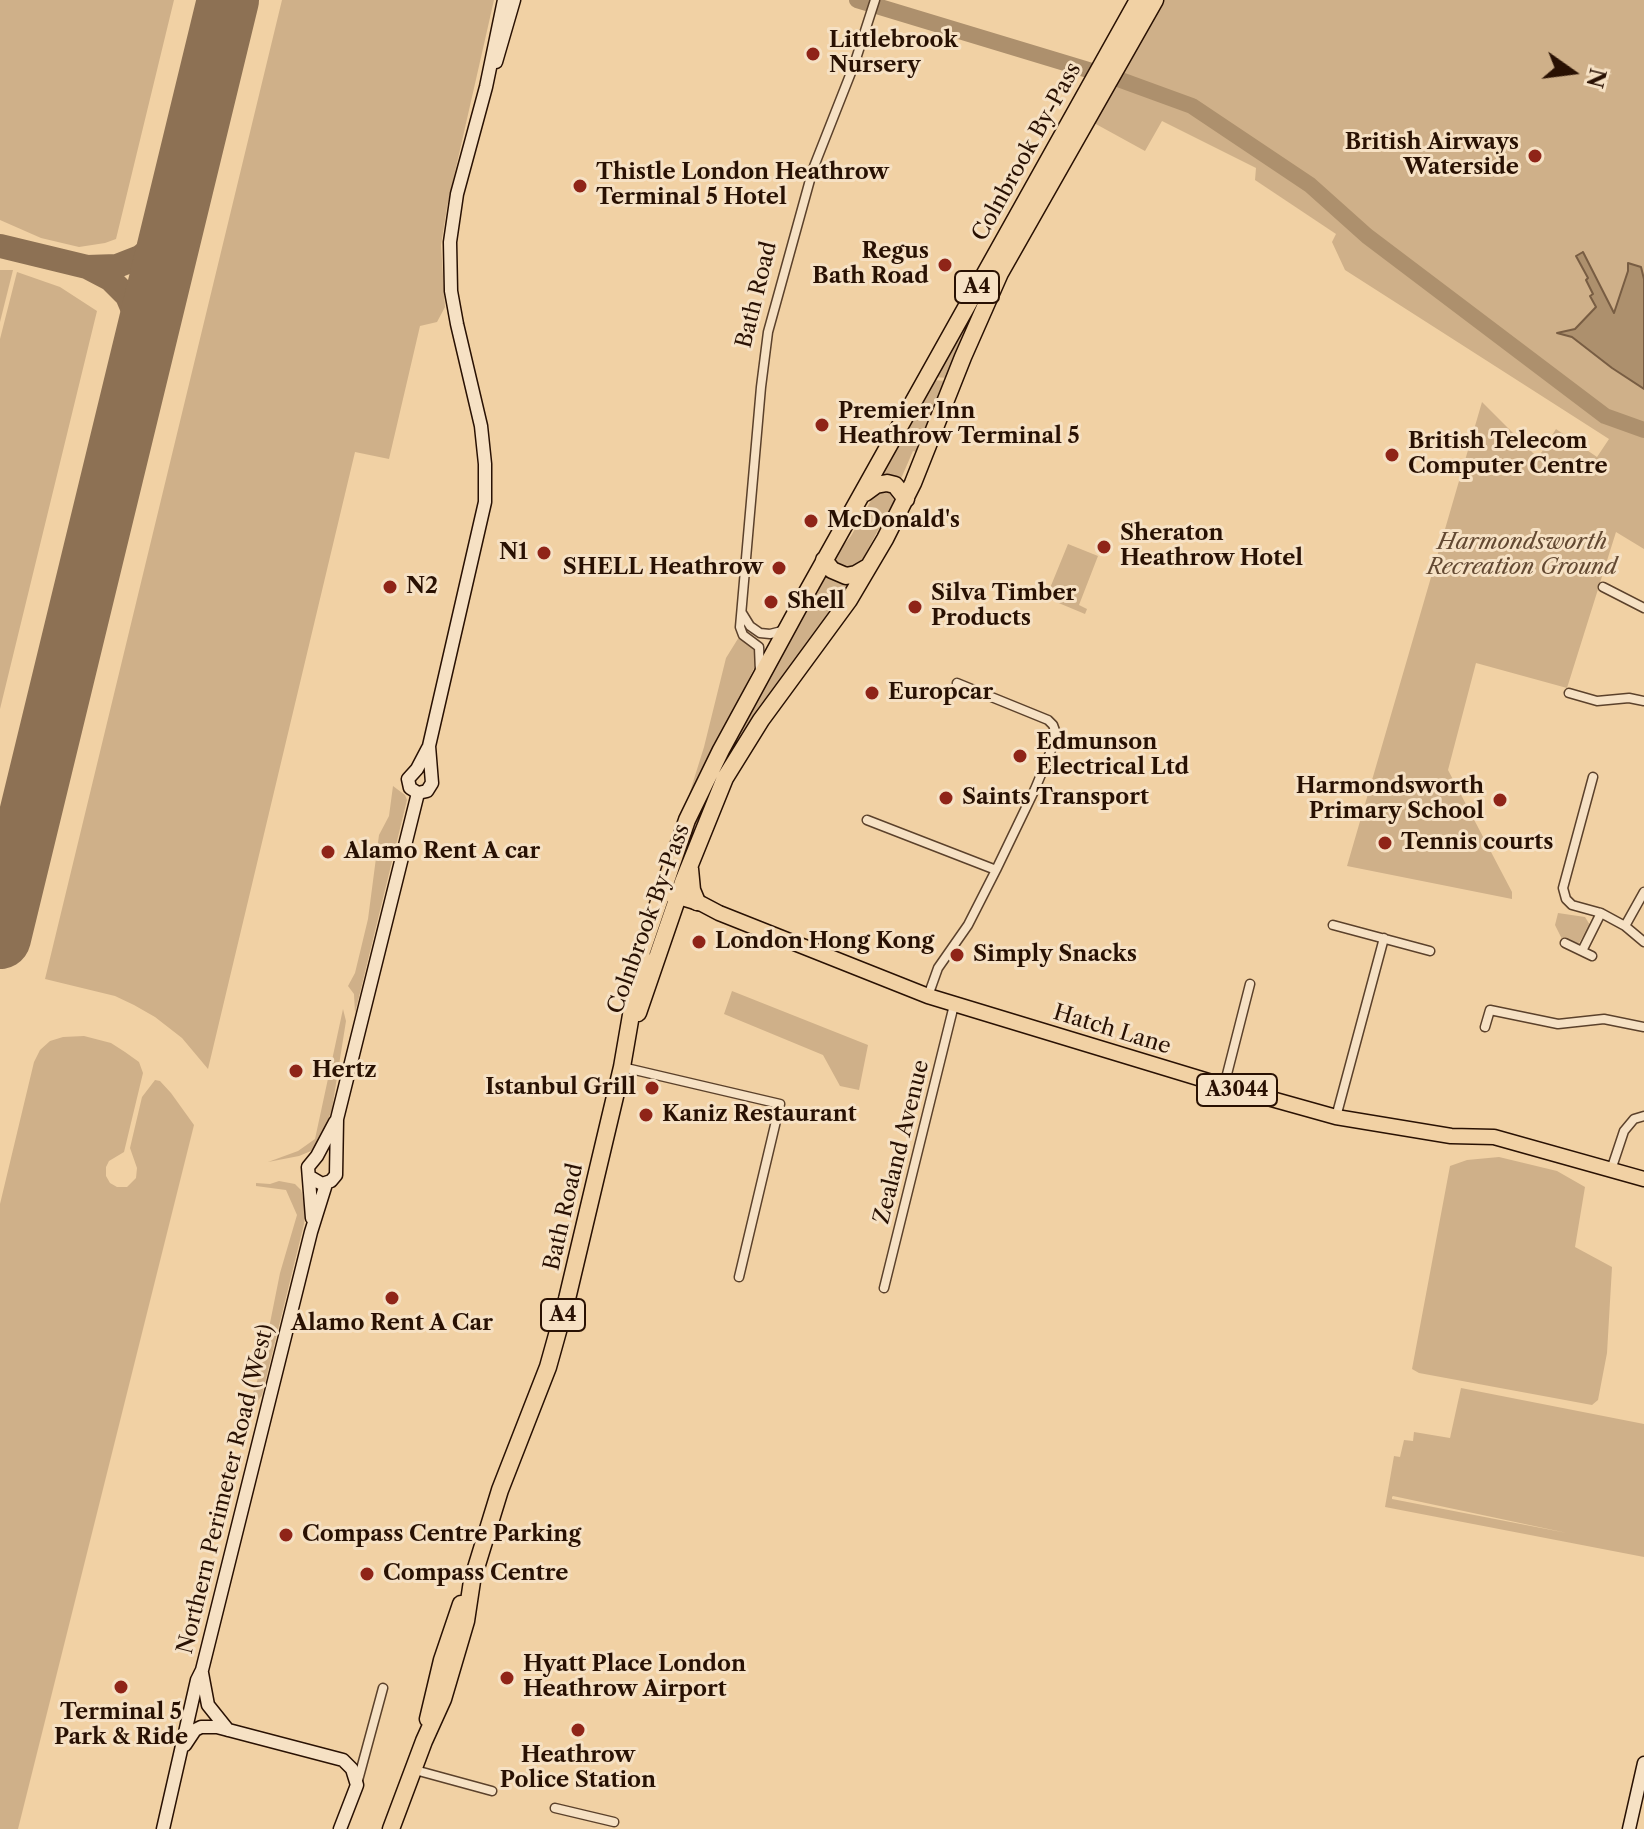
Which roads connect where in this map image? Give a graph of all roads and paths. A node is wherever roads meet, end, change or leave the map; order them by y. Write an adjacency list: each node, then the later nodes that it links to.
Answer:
1 (504, 0): 7 (street)
2 (514, 0): 7 (street)
3 (1138, 0): 6 (highway, Colnbrook By-Pass / A4)
4 (1155, 0): 6 (highway, Colnbrook By-Pass / A4)
5 (874, 5): 14 (street, Bath Road)
6 (1105, 74): 8 (highway, Colnbrook By-Pass / A4); 9 (highway, Colnbrook By-Pass / A4)
7 (486, 87): 20 (street)
8 (860, 497): 9 (highway); 10 (highway, Colnbrook By-Pass / A4)
9 (906, 499): 11 (highway, Colnbrook By-Pass / A4)
10 (824, 560): 11 (highway); 15 (highway, Colnbrook By-Pass / A4)
11 (870, 566): 24 (highway, Colnbrook By-Pass / A4)
12 (1603, 587): 13 (street)
13 (1644, 608)
14 (741, 612): 15 (street); 16 (street, Bath Road)
15 (786, 629): 16 (highway, Colnbrook By-Pass / A4)
16 (759, 680): 27 (highway, Colnbrook By-Pass / A4)
17 (957, 683): 25 (street)
18 (1569, 693): 19 (street)
19 (1644, 701)
20 (423, 772): 22 (street); 22 (street)
21 (1593, 777): 31 (street)
22 (418, 793): 50 (street)
23 (867, 820): 25 (street)
24 (690, 864): 28 (highway, Colnbrook By-Pass / A4); 29 (highway)
25 (996, 870): 41 (street)
26 (1644, 892): 33 (street)
27 (659, 896): 28 (main road, Hatch Lane / A3044); 45 (highway, Colnbrook By-Pass / A4)
28 (676, 902): 29 (main road, Hatch Lane / A3044); 30 (main road, Hatch Lane / A3044); 45 (highway, Colnbrook By-Pass / A4)
29 (697, 902): 30 (main road, Hatch Lane / A3044)
30 (719, 913): 41 (main road, Hatch Lane / A3044)
31 (1601, 913): 33 (street); 38 (street)
32 (1333, 925): 34 (street)
33 (1625, 926): 35 (street)
34 (1384, 938): 37 (street); 49 (street)
35 (1644, 942)
36 (1565, 943): 38 (street)
37 (1430, 951)
38 (1582, 951): 39 (street)
39 (1592, 956)
40 (1250, 984): 47 (street)
41 (928, 996): 42 (main road, Hatch Lane / A3044)
42 (954, 1005): 47 (main road, Hatch Lane / A3044); 59 (street, Zealand Avenue)
43 (1485, 1027): 44 (street)
44 (1644, 1027)
45 (627, 1042): 46 (highway, Bath Road / A4)
46 (622, 1067): 58 (street); 67 (highway, Bath Road / A4)
47 (1224, 1086): 49 (main road, Hatch Lane / A3044)
48 (1644, 1116): 53 (street)
49 (1336, 1117): 53 (main road, Hatch Lane / A3044)
50 (337, 1119): 51 (street); 52 (street)
51 (317, 1156): 52 (street); 54 (street)
52 (335, 1163): 56 (street)
53 (1611, 1170): 55 (main road, Hatch Lane / A3044)
54 (310, 1177): 56 (street); 57 (street, Northern Perimeter Road (West))
55 (1644, 1179)
56 (326, 1184): 57 (street, Northern Perimeter Road (West))
57 (311, 1232): 60 (street, Northern Perimeter Road (West))
58 (739, 1277)
59 (884, 1288)
60 (202, 1670): 62 (street); 64 (street, Northern Perimeter Road (West))
61 (383, 1688): 63 (street)
62 (228, 1730): 64 (street); 65 (street)
63 (366, 1751): 65 (street); 68 (street)
64 (180, 1755): 72 (street, Northern Perimeter Road (West))
65 (337, 1757): 68 (street)
66 (1644, 1763): 75 (street)
67 (415, 1770): 69 (street); 74 (highway, Bath Road / A4)
68 (357, 1785): 73 (street)
69 (492, 1791)
70 (555, 1808): 71 (street)
71 (614, 1822)
72 (163, 1829)
73 (340, 1829)
74 (391, 1829)
75 (1629, 1829)

